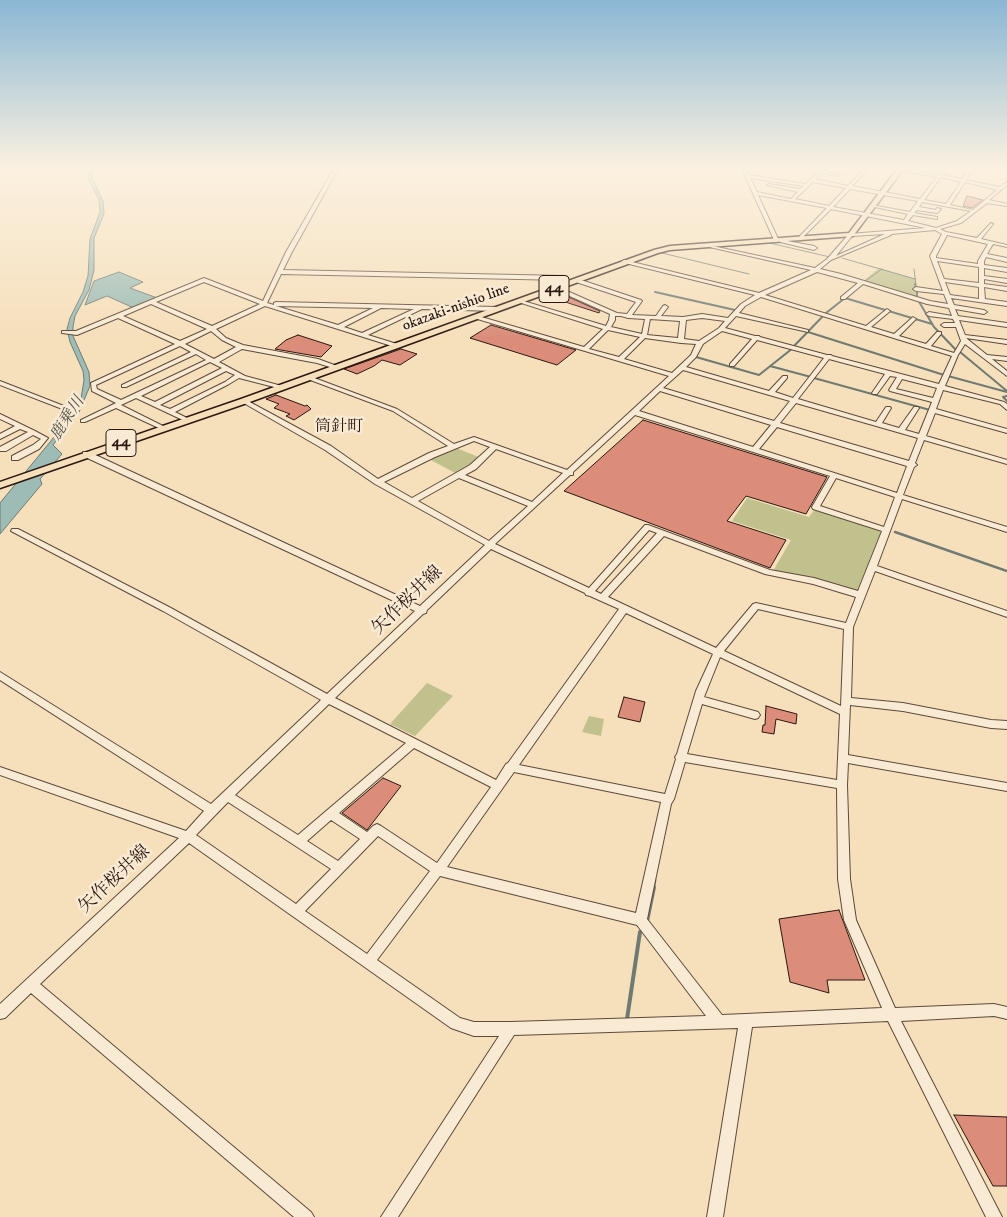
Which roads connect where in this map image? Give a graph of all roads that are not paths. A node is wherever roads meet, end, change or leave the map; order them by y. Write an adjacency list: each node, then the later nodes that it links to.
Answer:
1 (305, 224): 28 (street)
2 (770, 224): 14 (street)
3 (815, 224): 12 (street)
4 (859, 224): 11 (main road)
5 (913, 224): 8 (street)
6 (953, 224): 8 (street)
7 (991, 224): 13 (street)
8 (936, 229): 9 (street); 10 (street)
9 (896, 231): 11 (street); 21 (street)
10 (945, 233): 13 (street); 20 (street)
11 (852, 235): 12 (main road, okazaki-nishio line / 44); 21 (street, 矢作桜井線)
12 (800, 239): 14 (main road, okazaki-nishio line / 44)
13 (978, 240): 15 (street)
14 (779, 241): 16 (main road, okazaki-nishio line / 44); 18 (street)
15 (991, 243): 17 (street); 19 (street)
16 (705, 245): 23 (main road, okazaki-nishio line / 44); 25 (street)
17 (1007, 246)
18 (814, 248)
19 (984, 255): 22 (street); 24 (street)
20 (934, 259): 24 (street); 32 (street)
21 (829, 260): 25 (street, 矢作桜井線)
22 (1007, 260)
23 (624, 262): 33 (main road, okazaki-nishio line / 44); 41 (street)
24 (981, 266): 26 (street); 29 (street)
25 (816, 270): 31 (street); 41 (street, 矢作桜井線)
26 (1007, 270)
27 (858, 271): 31 (street)
28 (280, 272): 30 (street); 46 (street)
29 (981, 277): 34 (street); 36 (street)
30 (565, 278)
31 (849, 278): 35 (street)
32 (942, 280): 36 (street); 40 (street)
33 (578, 281): 37 (main road, okazaki-nishio line / 44); 60 (street)
34 (1007, 281)
35 (862, 282): 42 (street); 51 (street)
36 (981, 286): 39 (street); 43 (street)
37 (556, 288): 44 (main road, okazaki-nishio line / 44); 56 (street)
38 (916, 289): 40 (street)
39 (1007, 290)
40 (947, 294): 43 (street); 51 (street)
41 (760, 295): 57 (street, 矢作桜井線); 72 (street)
42 (843, 298)
43 (982, 300): 47 (street)
44 (518, 301): 52 (main road, okazaki-nishio line / 44); 73 (street)
45 (151, 302): 46 (street); 59 (street); 75 (street)
46 (265, 304): 48 (street); 71 (street); 75 (street)
47 (1007, 304)
48 (380, 306): 49 (street); 71 (street)
49 (423, 307): 52 (street); 80 (street)
50 (665, 307): 63 (street)
51 (952, 308): 55 (street); 64 (street)
52 (496, 309): 61 (main road, okazaki-nishio line / 44)
53 (686, 311): 65 (street)
54 (887, 311): 72 (street)
55 (984, 312)
56 (615, 314): 60 (street); 73 (street)
57 (736, 314): 67 (street, 矢作桜井線); 76 (street)
58 (928, 314): 64 (street)
59 (118, 316): 78 (street); 88 (street)
60 (628, 316): 62 (street)
61 (476, 317): 89 (main road, okazaki-nishio line / 44); 92 (street)
62 (648, 317): 63 (street); 81 (street)
63 (658, 318): 65 (street)
64 (956, 318): 69 (street); 70 (street)
65 (685, 319): 67 (street); 85 (street)
66 (913, 319): 82 (street)
67 (730, 320): 74 (street, 矢作桜井線)
68 (944, 325): 69 (street)
69 (958, 325): 84 (street)
70 (1007, 325)
71 (340, 327): 80 (street)
72 (868, 327): 82 (street)
73 (607, 328): 81 (street); 92 (street)
74 (722, 329): 83 (street); 87 (street, 矢作桜井線)
75 (211, 330): 88 (street); 91 (street)
76 (806, 331)
77 (64, 332): 78 (street)
78 (77, 332)
79 (939, 333): 90 (street)
80 (362, 335): 89 (street)
81 (644, 336): 85 (street); 98 (street)
82 (895, 336): 90 (street)
83 (757, 337): 95 (street); 100 (street)
84 (963, 338): 86 (street); 94 (street); 96 (street)
85 (681, 341): 87 (street)
86 (1007, 342)
87 (700, 343): 102 (street, 矢作桜井線)
88 (181, 344): 93 (street); 111 (street)
89 (395, 345): 101 (main road, okazaki-nishio line / 44)
90 (927, 346): 94 (street)
91 (241, 347): 99 (street); 101 (street)
92 (585, 349): 98 (street)
93 (196, 352): 99 (street); 113 (street)
94 (955, 355): 114 (street)
95 (829, 356): 104 (street); 120 (street)
96 (985, 356): 97 (street); 105 (street)
97 (1007, 359)
98 (620, 360): 107 (street)
99 (212, 361): 103 (street); 119 (street)
100 (732, 366)
101 (335, 367): 109 (main road, okazaki-nishio line / 44)
102 (681, 367): 107 (street, 矢作桜井線); 117 (street)
103 (225, 369): 106 (street); 124 (street)
104 (889, 373): 108 (street); 118 (street)
105 (1007, 374)
106 (239, 375): 115 (street); 130 (street)
107 (672, 375): 116 (street, 矢作桜井線)
108 (901, 376): 114 (street); 122 (street)
109 (307, 377): 115 (main road, okazaki-nishio line / 44); 144 (street)
110 (785, 377): 117 (street)
111 (108, 378): 113 (street); 123 (street)
112 (0, 383): 128 (street)
113 (124, 386): 119 (street)
114 (941, 387): 122 (street); 127 (street)
115 (280, 388): 121 (main road, okazaki-nishio line / 44)
116 (659, 389): 131 (street, 矢作桜井線); 135 (street)
117 (771, 393): 120 (street)
118 (876, 393)
119 (139, 395): 123 (street); 124 (street)
120 (796, 400): 135 (street); 136 (street)
121 (244, 401): 133 (main road, okazaki-nishio line / 44); 155 (street)
122 (936, 401): 129 (street)
123 (120, 404): 134 (street); 138 (street)
124 (154, 405): 130 (street)
125 (888, 408): 136 (street)
126 (916, 408): 139 (street)
127 (1007, 408)
128 (67, 409)
129 (933, 410): 140 (street); 143 (street)
130 (170, 412): 133 (street)
131 (634, 412): 147 (street); 152 (street, 矢作桜井線)
132 (2, 420): 137 (street)
133 (187, 420): 138 (main road, okazaki-nishio line / 44)
134 (83, 421)
135 (776, 424): 147 (street); 151 (street)
136 (878, 424): 139 (street)
137 (20, 426): 141 (street); 142 (street)
138 (163, 428): 148 (main road, okazaki-nishio line / 44)
139 (901, 431): 143 (street)
140 (1007, 431)
141 (33, 432): 146 (street); 149 (street)
142 (0, 437)
143 (923, 438): 150 (street); 151 (street)
144 (452, 446): 145 (street); 155 (street)
145 (495, 446): 152 (street); 153 (street)
146 (3, 449)
147 (755, 450): 154 (street)
148 (86, 454): 156 (main road, okazaki-nishio line / 44); 170 (street)
149 (16, 458)
150 (1007, 462)
151 (913, 465): 157 (street)
152 (570, 473): 159 (street, 矢作桜井線)
153 (459, 475): 158 (street); 159 (street)
154 (834, 475): 157 (street); 160 (street)
155 (378, 482): 158 (street)
156 (0, 485)
157 (901, 495): 160 (street); 161 (street)
158 (412, 501): 164 (street)
159 (533, 505): 164 (street, 矢作桜井線)
160 (886, 530): 165 (street)
161 (1007, 530)
162 (14, 532): 176 (street)
163 (662, 532): 166 (street); 167 (street); 168 (street)
164 (490, 545): 166 (street); 170 (street, 矢作桜井線)
165 (871, 567): 167 (street); 171 (street)
166 (589, 593): 168 (street)
167 (861, 595): 172 (street)
168 (602, 598): 169 (street)
169 (625, 608): 173 (street); 183 (street)
170 (423, 611): 176 (street, 矢作桜井線)
171 (1007, 614)
172 (849, 626): 173 (street); 177 (street)
173 (718, 652): 175 (street); 177 (street)
174 (0, 675): 190 (street)
175 (699, 699): 178 (street); 181 (street)
176 (330, 700): 180 (street); 188 (street, 矢作桜井線)
177 (846, 706): 179 (street); 182 (street)
178 (755, 715)
179 (1007, 725)
180 (413, 743): 186 (street); 191 (street)
181 (680, 757): 185 (street); 189 (street)
182 (843, 758): 185 (street); 187 (street)
183 (510, 767): 186 (street); 189 (street)
184 (0, 771): 192 (street)
185 (842, 784): 203 (street)
186 (497, 785): 196 (street)
187 (1007, 787)
188 (228, 796): 190 (street, 矢作桜井線); 194 (street)
189 (669, 799): 198 (street)
190 (212, 810): 192 (street, 矢作桜井線)
191 (330, 814): 193 (street); 194 (street)
192 (188, 836): 197 (street); 200 (street, 矢作桜井線)
193 (368, 838): 195 (street); 196 (street)
194 (299, 841): 195 (street)
195 (339, 868): 197 (street)
196 (438, 870): 198 (street); 199 (street)
197 (296, 912): 199 (street)
198 (641, 920): 205 (street)
199 (368, 962): 206 (street)
200 (30, 984): 201 (street, 矢作桜井線); 207 (street)
201 (0, 1013)
202 (1007, 1013): 203 (street)
203 (891, 1014): 204 (street); 210 (street)
204 (746, 1021): 205 (street); 209 (street)
205 (719, 1022): 206 (street)
206 (511, 1029): 208 (street)
207 (306, 1217)
208 (389, 1217)
209 (715, 1217)
210 (994, 1217)

